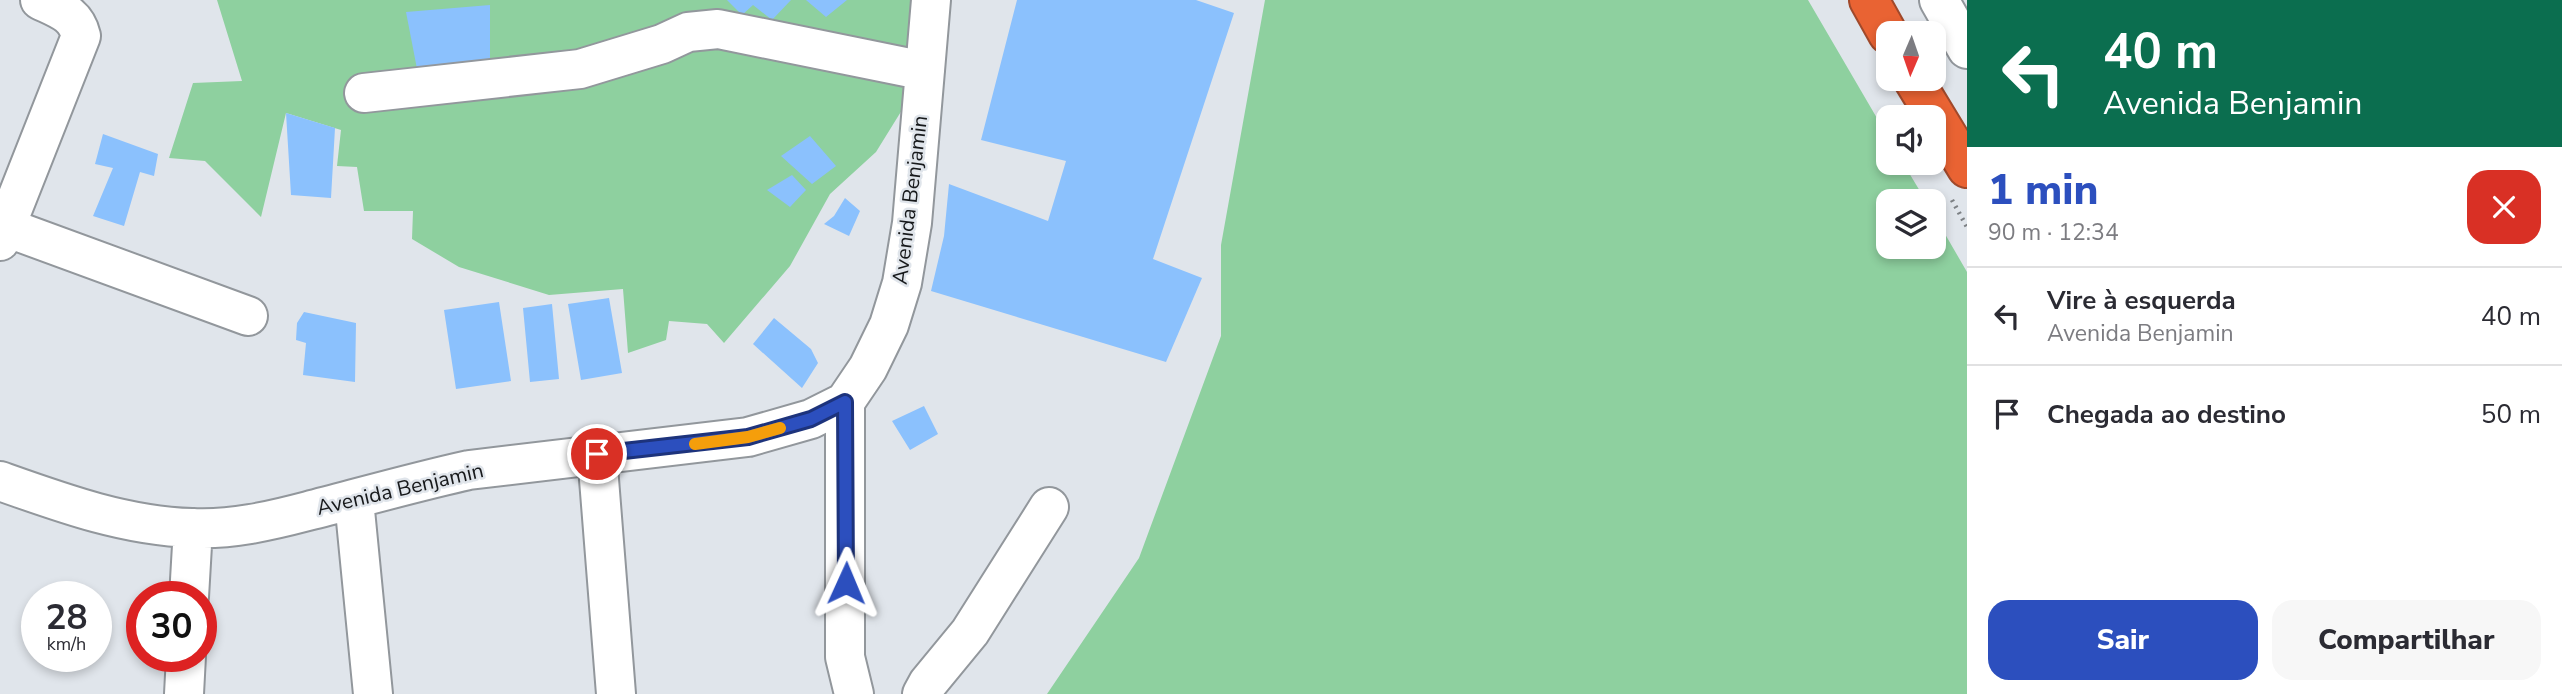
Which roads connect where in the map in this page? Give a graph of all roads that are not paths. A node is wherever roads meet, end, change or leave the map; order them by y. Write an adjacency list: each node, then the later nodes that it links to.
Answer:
1 (931, 0): 7 (street, Avenida Benjamin)
2 (1869, 0): 5 (highway)
3 (1940, 0): 6 (street)
4 (54, 7): 12 (street)
5 (1881, 21)
6 (1967, 50)
7 (925, 71): 8 (street); 14 (street, Avenida Benjamin)
8 (364, 93)
9 (1922, 94): 10 (highway); 11 (highway)
10 (1967, 131)
11 (1967, 168)
12 (2, 231): 13 (street)
13 (248, 316)
14 (845, 402): 15 (street, Avenida Benjamin); 25 (street)
15 (597, 454): 17 (street, Avenida Benjamin); 24 (street)
16 (0, 481): 19 (street, Avenida Benjamin)
17 (354, 500): 19 (street, Avenida Benjamin); 23 (street)
18 (1049, 507): 26 (street)
19 (193, 528): 20 (street)
20 (190, 581)
21 (185, 672): 22 (street)
22 (184, 694)
23 (373, 694)
24 (616, 694)
25 (854, 694)
26 (922, 694)

